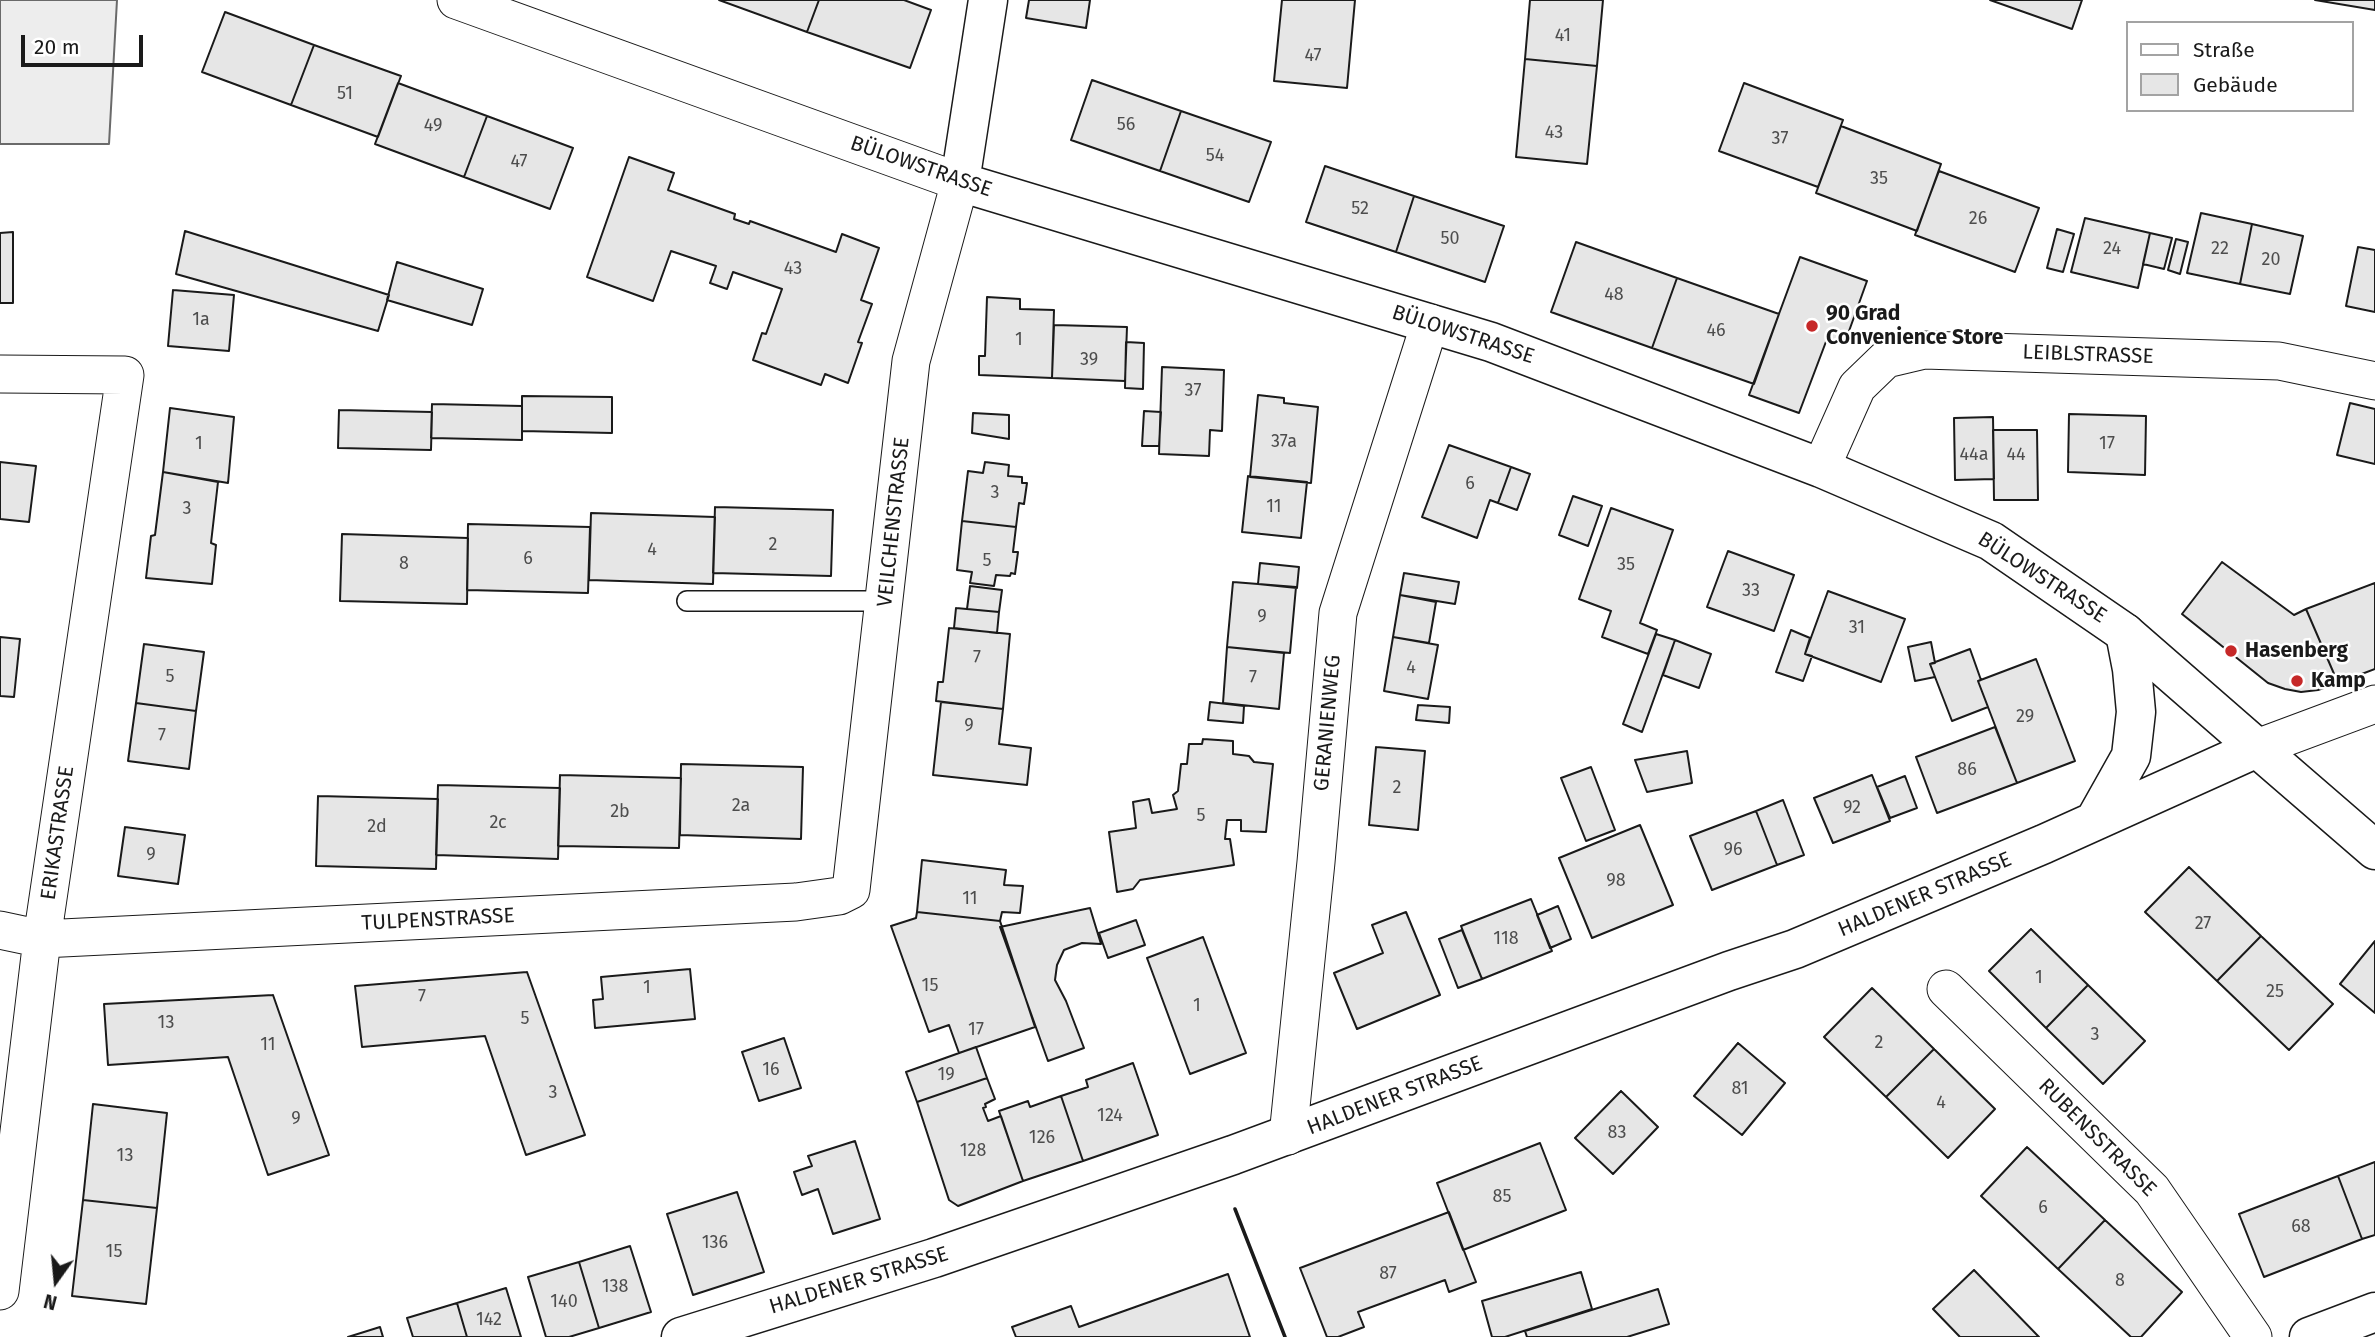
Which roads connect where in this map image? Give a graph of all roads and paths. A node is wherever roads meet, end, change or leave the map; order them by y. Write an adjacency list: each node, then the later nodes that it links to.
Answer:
1 (456, 0): 3 (street, BÜLOWSTRASSE)
2 (988, 0): 3 (main road)
3 (960, 182): 4 (main road, BÜLOWSTRASSE); 9 (street, VEILCHENSTRASSE)
4 (1430, 323): 7 (main road, BÜLOWSTRASSE); 19 (street, GERANIENWEG)
5 (0, 374): 17 (street, ERIKASTRASSE)
6 (2375, 381): 7 (street, LEIBLSTRASSE)
7 (1821, 468): 10 (main road, BÜLOWSTRASSE)
8 (687, 601): 9 (lane)
9 (886, 601): 15 (street, VEILCHENSTRASSE)
10 (2125, 633): 12 (main road, BÜLOWSTRASSE); 13 (main road)
11 (2375, 704): 12 (street, HALDENER STRASSE)
12 (2257, 748): 13 (main road, HALDENER STRASSE); 14 (main road, BÜLOWSTRASSE)
13 (2095, 820): 19 (main road, HALDENER STRASSE)
14 (2375, 850)
15 (854, 867): 17 (street, TULPENSTRASSE)
16 (0, 930): 17 (street, TULPENSTRASSE)
17 (42, 939): 20 (street, ERIKASTRASSE)
18 (1946, 989): 23 (street, RUBENSSTRASSE)
19 (1288, 1136): 22 (main road, HALDENER STRASSE)
20 (0, 1292)
21 (2375, 1312): 24 (main road)
22 (681, 1337)
23 (2253, 1337)
24 (2309, 1337)

